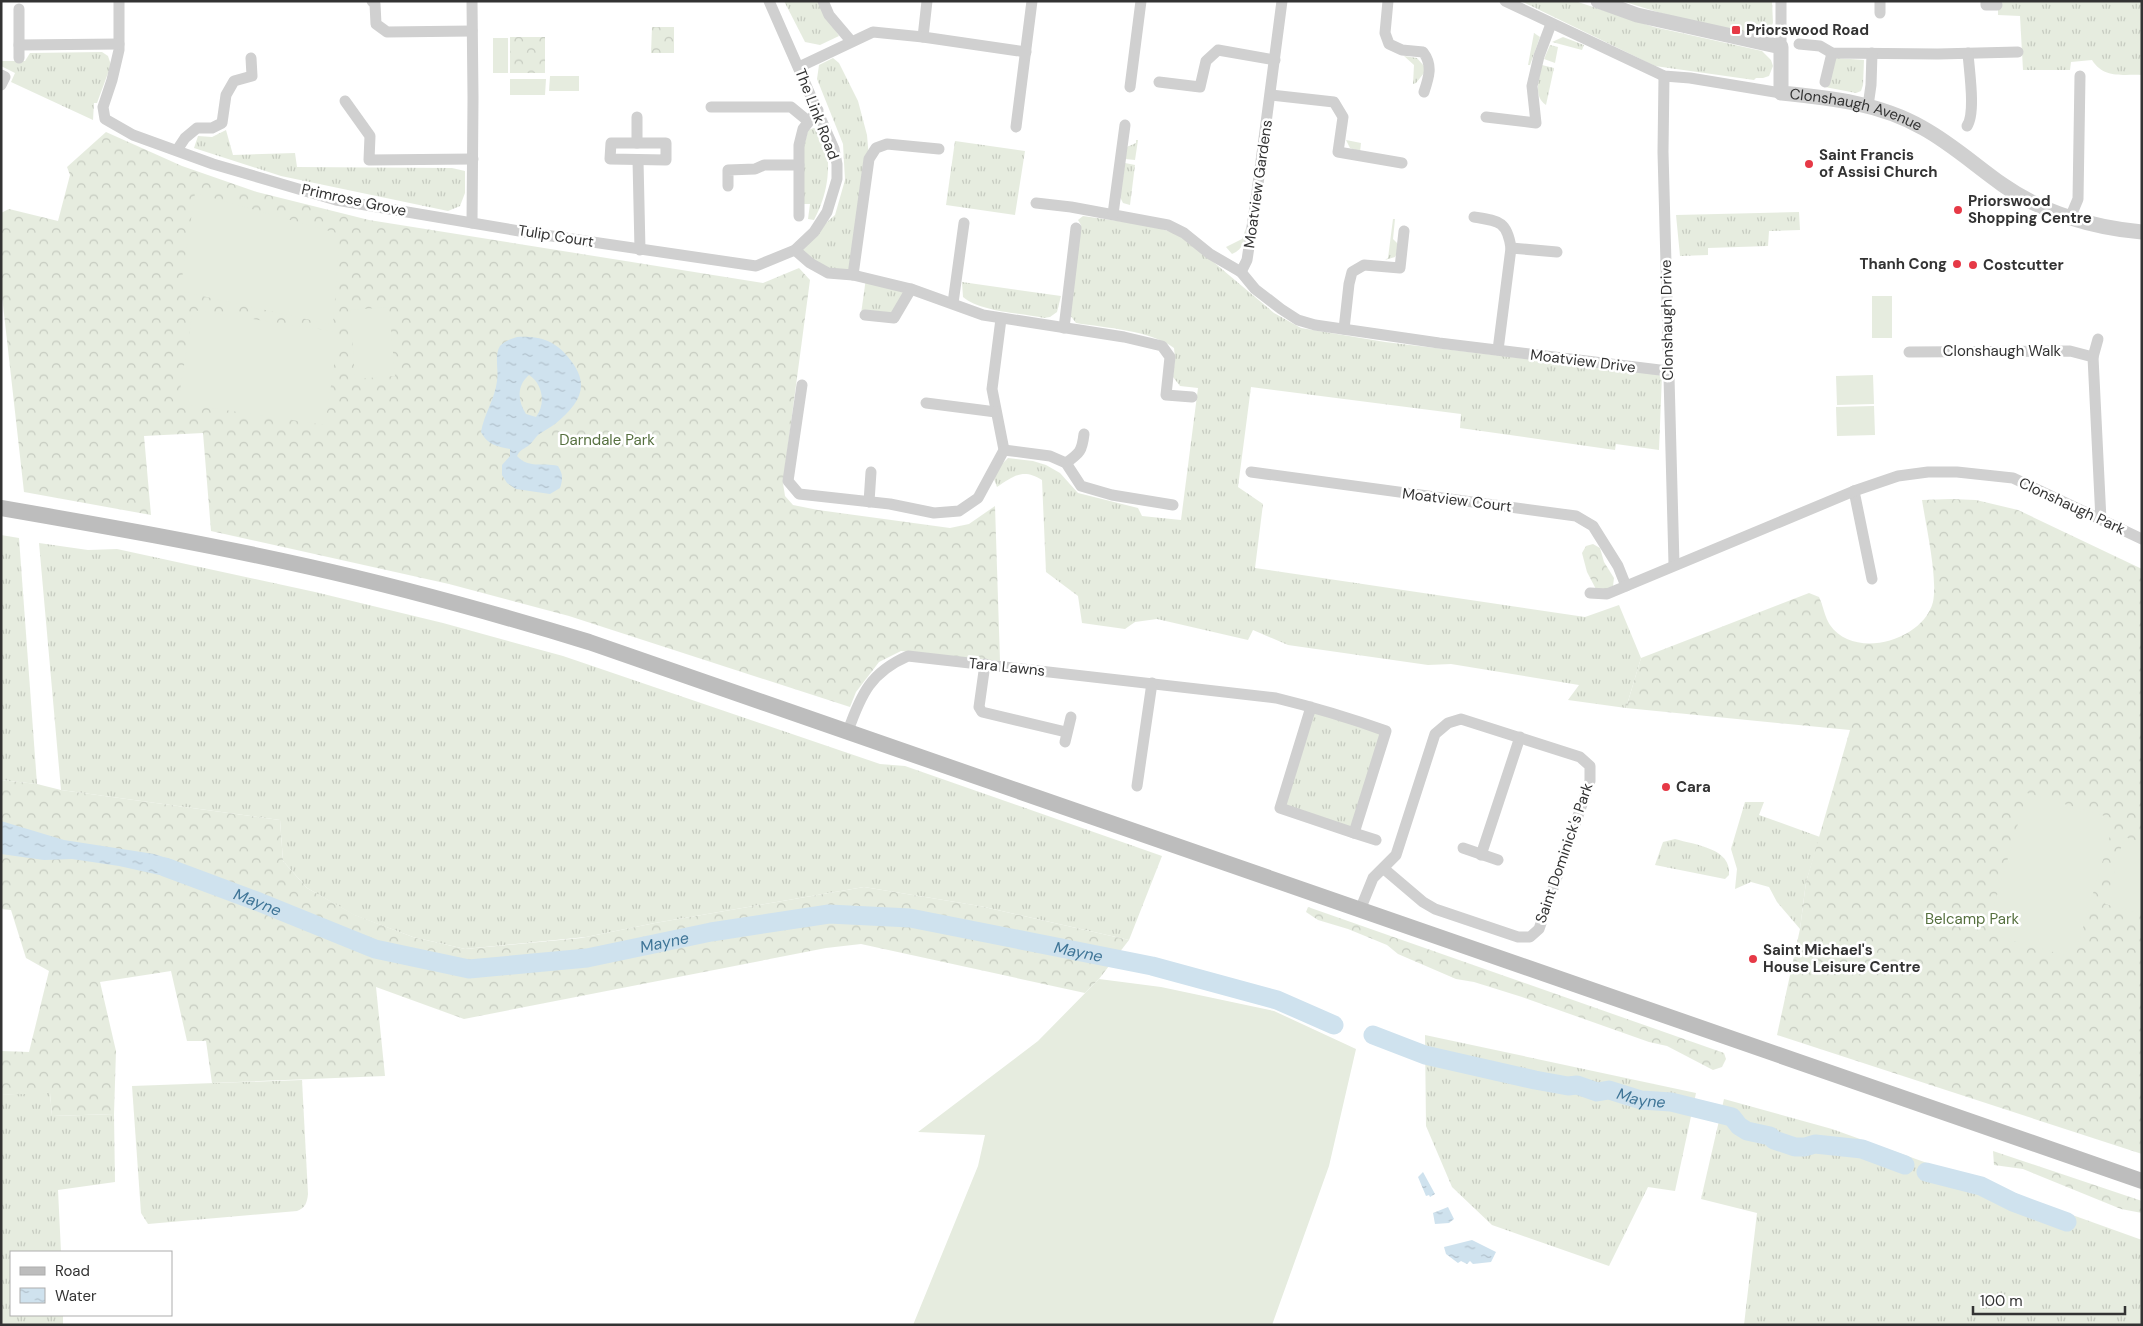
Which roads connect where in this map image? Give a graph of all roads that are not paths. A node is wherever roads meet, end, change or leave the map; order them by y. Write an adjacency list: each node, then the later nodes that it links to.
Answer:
1 (119, 1): 21 (street)
2 (372, 1): 18 (street)
3 (472, 1): 18 (street)
4 (769, 1): 33 (street, The Link Road)
5 (823, 1): 20 (street)
6 (927, 1): 19 (street)
7 (1032, 1): 25 (street)
8 (1141, 1): 40 (street)
9 (1282, 1): 32 (street, Moatview Gardens)
10 (1388, 1): 41 (street)
11 (1505, 1): 17 (street)
12 (1598, 1): 24 (street)
13 (1781, 1): 24 (street)
14 (1880, 1): 16 (street)
15 (19, 9): 23 (street)
16 (1880, 13)
17 (1551, 24): 35 (street); 49 (street)
18 (472, 31): 57 (street)
19 (923, 37): 20 (street); 25 (street)
20 (852, 41): 33 (street)
21 (119, 44): 23 (street); 56 (street, Primrose Grove)
22 (1799, 44): 28 (street)
23 (18, 45): 30 (street)
24 (1781, 47): 42 (street)
25 (1026, 52): 53 (street)
26 (1968, 52): 27 (street); 29 (street); 52 (street)
27 (2018, 52)
28 (1832, 53): 29 (street); 38 (street)
29 (1872, 53): 46 (street)
30 (19, 58)
31 (251, 58): 56 (street)
32 (1275, 60): 37 (street); 43 (street, Moatview Gardens)
33 (800, 67): 47 (street, The Link Road)
34 (1, 75): 39 (street)
35 (1664, 76): 42 (street, Clonshaugh Avenue); 88 (street, Clonshaugh Drive)
36 (2080, 76): 66 (street)
37 (1159, 82)
38 (1825, 82)
39 (1, 85)
40 (1130, 87)
41 (1424, 92)
42 (1781, 93): 46 (street, Clonshaugh Avenue)
43 (1271, 95): 59 (street); 76 (street, Moatview Gardens)
44 (345, 102): 57 (street)
45 (711, 106): 50 (street)
46 (1868, 106): 66 (street, Clonshaugh Avenue)
47 (818, 110): 50 (street); 74 (street, The Link Road)
48 (637, 117): 54 (street)
49 (1486, 117)
50 (808, 121): 60 (street)
51 (1125, 125): 63 (street)
52 (1967, 126)
53 (1016, 127)
54 (637, 143): 58 (street); 58 (street)
55 (939, 149): 77 (street)
56 (177, 150): 67 (street, Primrose Grove)
57 (473, 158): 67 (street)
58 (638, 160): 73 (street)
59 (1402, 163)
60 (799, 166): 61 (street); 64 (street)
61 (728, 186)
62 (1036, 203): 63 (street, Moatview Drive)
63 (1113, 214): 76 (street, Moatview Drive)
64 (799, 216)
65 (1474, 217): 72 (street)
66 (2070, 218): 71 (street, Clonshaugh Avenue)
67 (472, 223): 73 (street, Tulip Court)
68 (964, 223): 79 (street)
69 (1076, 228): 82 (street)
70 (1404, 230): 83 (street)
71 (2142, 232)
72 (1511, 248): 75 (street); 85 (street)
73 (640, 250): 74 (street, Tulip Court)
74 (795, 250): 77 (street)
75 (1556, 252)
76 (1242, 272): 83 (street, Moatview Drive)
77 (853, 275): 78 (street)
78 (911, 289): 79 (street); 80 (street)
79 (953, 303): 81 (street)
80 (865, 314)
81 (1001, 319): 82 (street); 92 (street)
82 (1064, 328): 90 (street)
83 (1344, 329): 85 (street, Moatview Drive)
84 (2098, 339): 87 (street)
85 (1498, 350): 88 (street, Moatview Drive)
86 (1909, 352): 87 (street, Clonshaugh Walk)
87 (2093, 357): 102 (street)
88 (1668, 370): 104 (street, Clonshaugh Drive)
89 (802, 385): 99 (street)
90 (1192, 396)
91 (926, 403): 92 (street)
92 (996, 412): 94 (street)
93 (1084, 434): 95 (street)
94 (1004, 450): 95 (street); 99 (street)
95 (1066, 464): 100 (street)
96 (871, 472): 99 (street)
97 (1251, 472): 106 (street, Moatview Court)
98 (1854, 491): 102 (street, Clonshaugh Park); 104 (street); 105 (street)
99 (869, 502)
100 (1173, 505)
101 (1, 508): 112 (main road)
102 (2101, 520): 103 (street, Clonshaugh Park)
103 (2142, 539)
104 (1674, 564): 106 (street)
105 (1872, 579)
106 (1626, 586): 107 (street)
107 (1590, 592)
108 (985, 664): 109 (street, Tara Lawns); 111 (street); 112 (street, Tara Lawns)
109 (1152, 683): 110 (street, Tara Lawns); 114 (street)
110 (1310, 707): 115 (street); 115 (street)
111 (1071, 717)
112 (848, 731): 121 (main road)
113 (1520, 738): 118 (street); 120 (street, Saint Dominick's Park); 120 (street, Saint Dominick's Park)
114 (1137, 786)
115 (1354, 833): 116 (street)
116 (1376, 840)
117 (1463, 848): 118 (street)
118 (1481, 855): 119 (street)
119 (1498, 860)
120 (1383, 868): 121 (street, Saint Dominick's Park)
121 (1360, 910): 122 (main road)
122 (2142, 1181)

